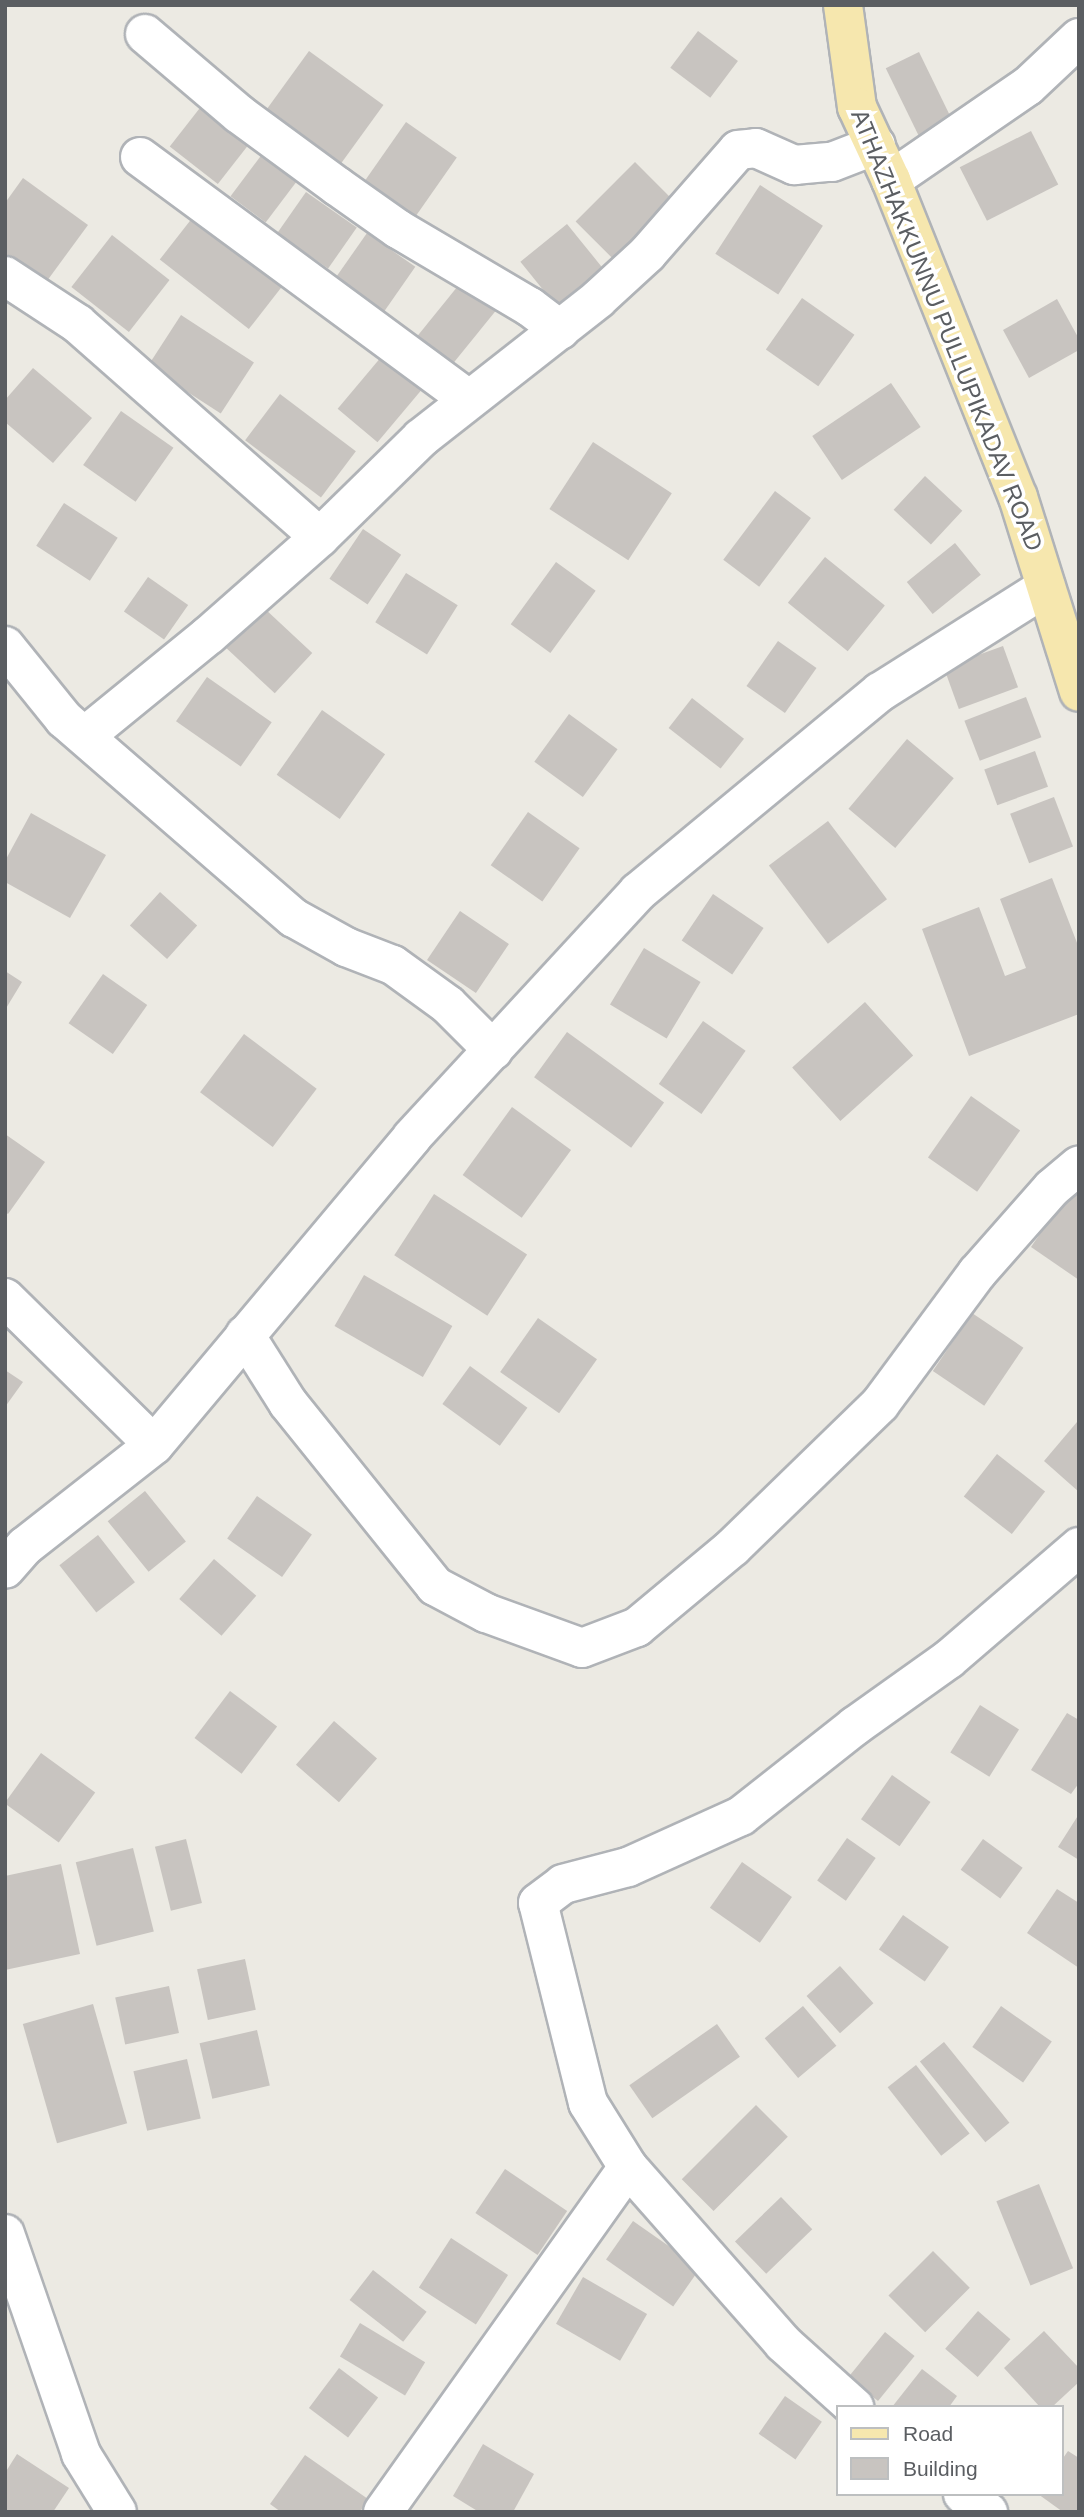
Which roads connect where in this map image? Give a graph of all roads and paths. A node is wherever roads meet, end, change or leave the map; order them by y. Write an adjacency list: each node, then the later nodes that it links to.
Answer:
1 (843, 5): 4 (main road, ATHAZHAKKUNNU PULLUPIKADAV ROAD)
2 (145, 34): 8 (street)
3 (1079, 38): 6 (street)
4 (876, 145): 6 (main road, ATHAZHAKKUNNU PULLUPIKADAV ROAD); 8 (street)
5 (140, 158): 9 (street)
6 (891, 180): 11 (main road, ATHAZHAKKUNNU PULLUPIKADAV ROAD)
7 (5, 276): 10 (street)
8 (560, 330): 9 (street)
9 (467, 398): 10 (street)
10 (320, 537): 14 (street)
11 (1046, 587): 13 (main road, ATHAZHAKKUNNU PULLUPIKADAV ROAD); 15 (street)
12 (5, 646): 14 (street)
13 (1079, 692)
14 (85, 736): 15 (street)
15 (493, 1050): 18 (street)
16 (1079, 1165): 18 (street)
17 (5, 1298): 19 (street)
18 (245, 1335): 19 (street)
19 (154, 1445): 21 (street)
20 (1079, 1547): 22 (street)
21 (5, 1569)
22 (628, 2167): 24 (street); 27 (street)
23 (5, 2234): 26 (street)
24 (852, 2405)
25 (966, 2496): 28 (street)
26 (117, 2512)
27 (383, 2512)
28 (988, 2512)

